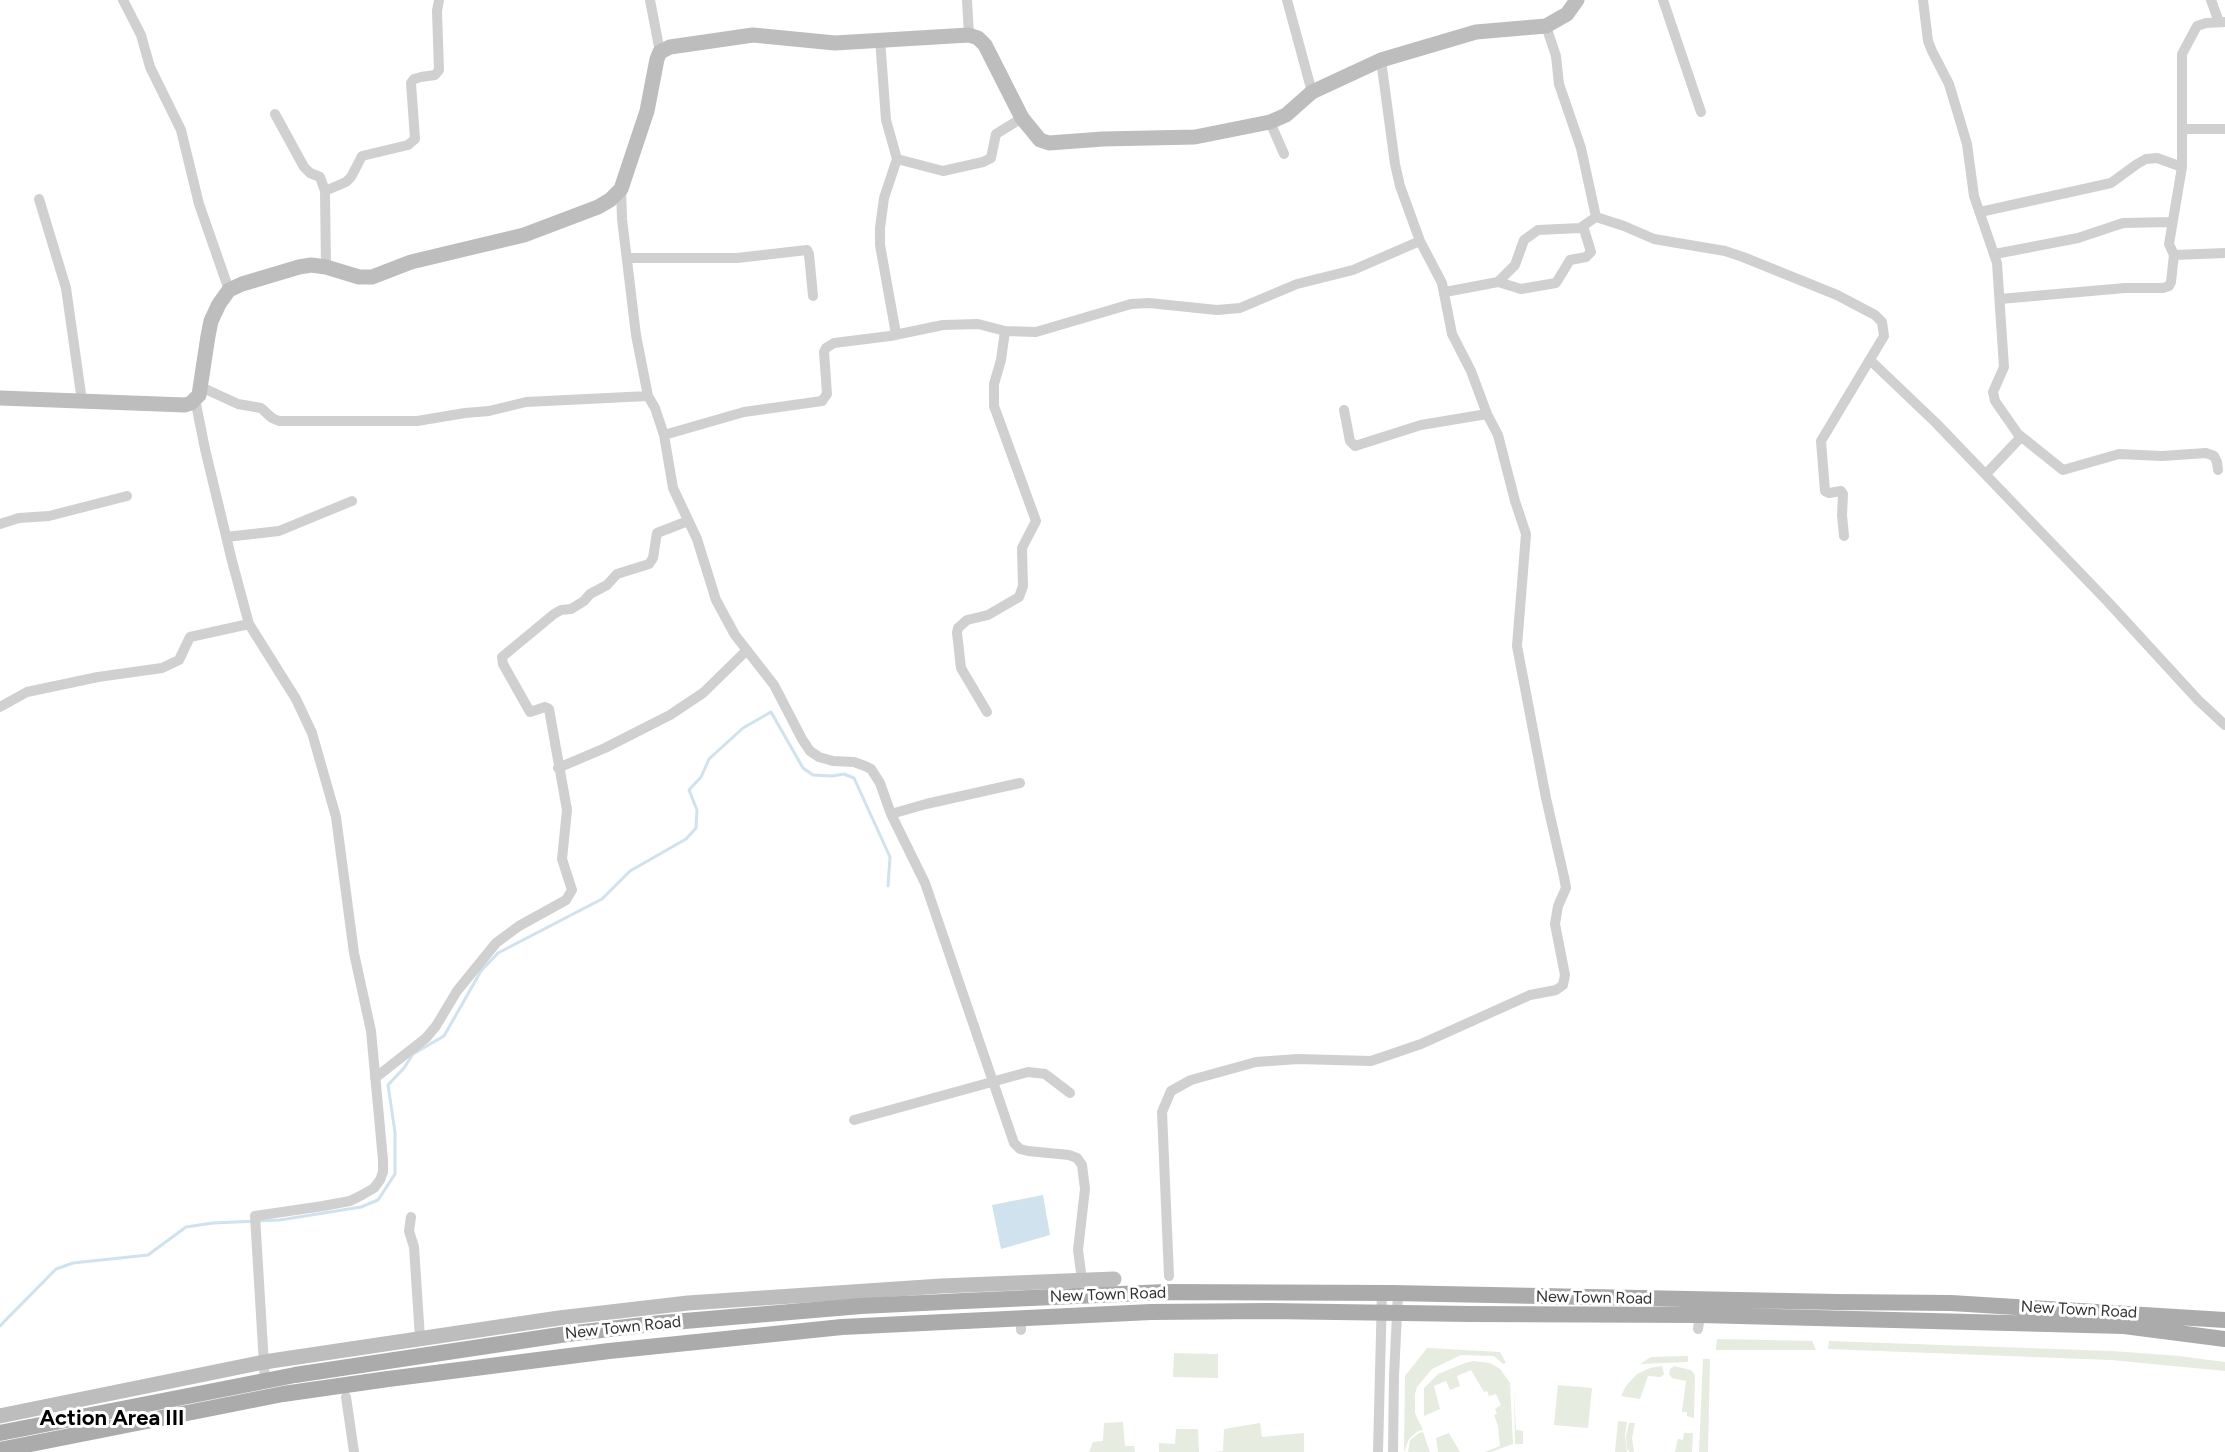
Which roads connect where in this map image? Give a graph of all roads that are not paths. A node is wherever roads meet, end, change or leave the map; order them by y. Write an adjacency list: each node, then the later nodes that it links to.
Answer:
1 (123, 0): 40 (street)
2 (439, 0): 27 (street)
3 (650, 0): 14 (street)
4 (967, 0): 12 (street)
5 (1287, 0): 16 (street)
6 (1578, 0): 11 (street)
7 (1663, 0): 17 (street)
8 (1923, 0): 29 (street)
9 (2211, 0): 10 (street)
10 (2222, 22): 21 (street)
11 (1546, 26): 15 (street); 30 (street)
12 (969, 35): 13 (street); 19 (street)
13 (880, 39): 14 (street); 24 (street)
14 (660, 52): 26 (street)
15 (1381, 60): 16 (street); 33 (street)
16 (1312, 92): 20 (street)
17 (1701, 112)
18 (275, 114): 27 (street)
19 (1022, 118): 20 (street); 24 (street)
20 (1270, 122): 23 (street)
21 (2182, 129): 22 (street); 25 (street)
22 (2225, 129)
23 (1284, 154)
24 (897, 159): 45 (street)
25 (2182, 167): 29 (street); 31 (street)
26 (621, 189): 37 (street); 38 (street)
27 (325, 190): 38 (street)
28 (39, 199): 50 (street)
29 (1980, 212): 34 (street)
30 (1596, 217): 32 (street); 46 (street)
31 (2172, 222): 34 (street); 36 (street)
32 (1583, 226): 39 (street); 39 (street)
33 (1420, 241): 41 (street); 44 (street)
34 (1995, 254): 43 (street)
35 (2225, 254): 36 (street)
36 (2174, 255): 43 (street)
37 (627, 258): 42 (street); 48 (street)
38 (326, 267): 40 (street)
39 (1498, 282): 41 (street)
40 (229, 290): 47 (street)
41 (1445, 292): 52 (street)
42 (813, 296)
43 (2000, 299): 54 (street)
44 (1005, 331): 45 (street); 66 (street)
45 (896, 334): 53 (street)
46 (1870, 360): 56 (street); 61 (street)
47 (198, 393): 48 (street); 50 (street); 62 (street)
48 (648, 396): 53 (street)
49 (0, 398): 50 (street)
50 (82, 401)
51 (1344, 410): 52 (street)
52 (1486, 414): 76 (street)
53 (664, 435): 59 (street)
54 (2022, 437): 55 (street); 56 (street)
55 (2218, 470)
56 (1986, 474): 67 (street)
57 (127, 496): 60 (street)
58 (352, 501): 62 (street)
59 (688, 521): 64 (street); 68 (street)
60 (0, 524)
61 (1844, 536)
62 (226, 537): 63 (street)
63 (249, 624): 65 (street); 71 (street)
64 (747, 650): 68 (street); 70 (street)
65 (0, 707)
66 (987, 712)
67 (2225, 725)
68 (558, 768): 71 (street)
69 (1020, 783): 70 (street)
70 (891, 814): 72 (street)
71 (375, 1078): 84 (street)
72 (992, 1083): 73 (street); 74 (street); 78 (street)
73 (1070, 1093)
74 (854, 1120)
75 (411, 1217): 82 (street)
76 (1169, 1276)
77 (1114, 1278): 78 (street)
78 (1082, 1280): 82 (street)
79 (1390, 1293): 80 (street); 80 (street); 81 (main road, New Town Road); 85 (main road, New Town Road)
80 (1389, 1313): 83 (main road, New Town Road); 89 (main road, New Town Road); 91 (street); 92 (street)
81 (2225, 1320)
82 (420, 1338): 84 (street)
83 (2225, 1339)
84 (264, 1362): 85 (street); 87 (street)
85 (265, 1381): 88 (main road, New Town Road)
86 (346, 1397): 90 (street)
87 (0, 1416)
88 (0, 1433)
89 (0, 1450)
90 (354, 1452)
91 (1378, 1452)
92 (1393, 1452)

